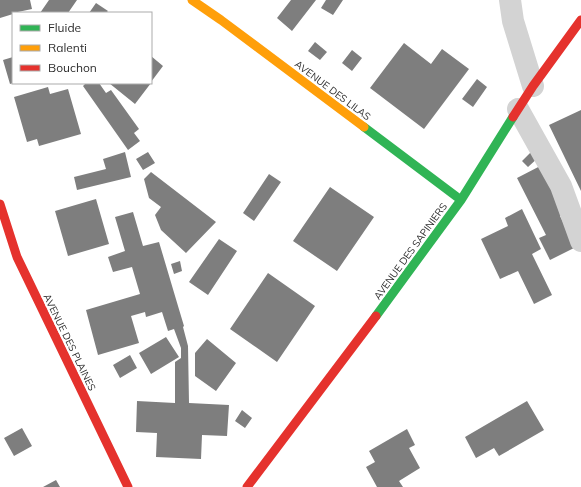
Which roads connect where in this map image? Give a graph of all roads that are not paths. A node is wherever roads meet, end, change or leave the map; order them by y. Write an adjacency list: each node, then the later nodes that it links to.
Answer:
1 (192, 0): 6 (street, AVENUE DES LILAS)
2 (510, 0): 4 (street)
3 (581, 20): 4 (street, AVENUE DES SAPINIERS)
4 (533, 86): 5 (street, AVENUE DES SAPINIERS)
5 (518, 109): 6 (street, AVENUE DES SAPINIERS); 8 (street)
6 (461, 200): 10 (street, AVENUE DES SAPINIERS)
7 (0, 204): 9 (street, AVENUE DES PLAINES)
8 (581, 241)
9 (128, 487)
10 (247, 487)

